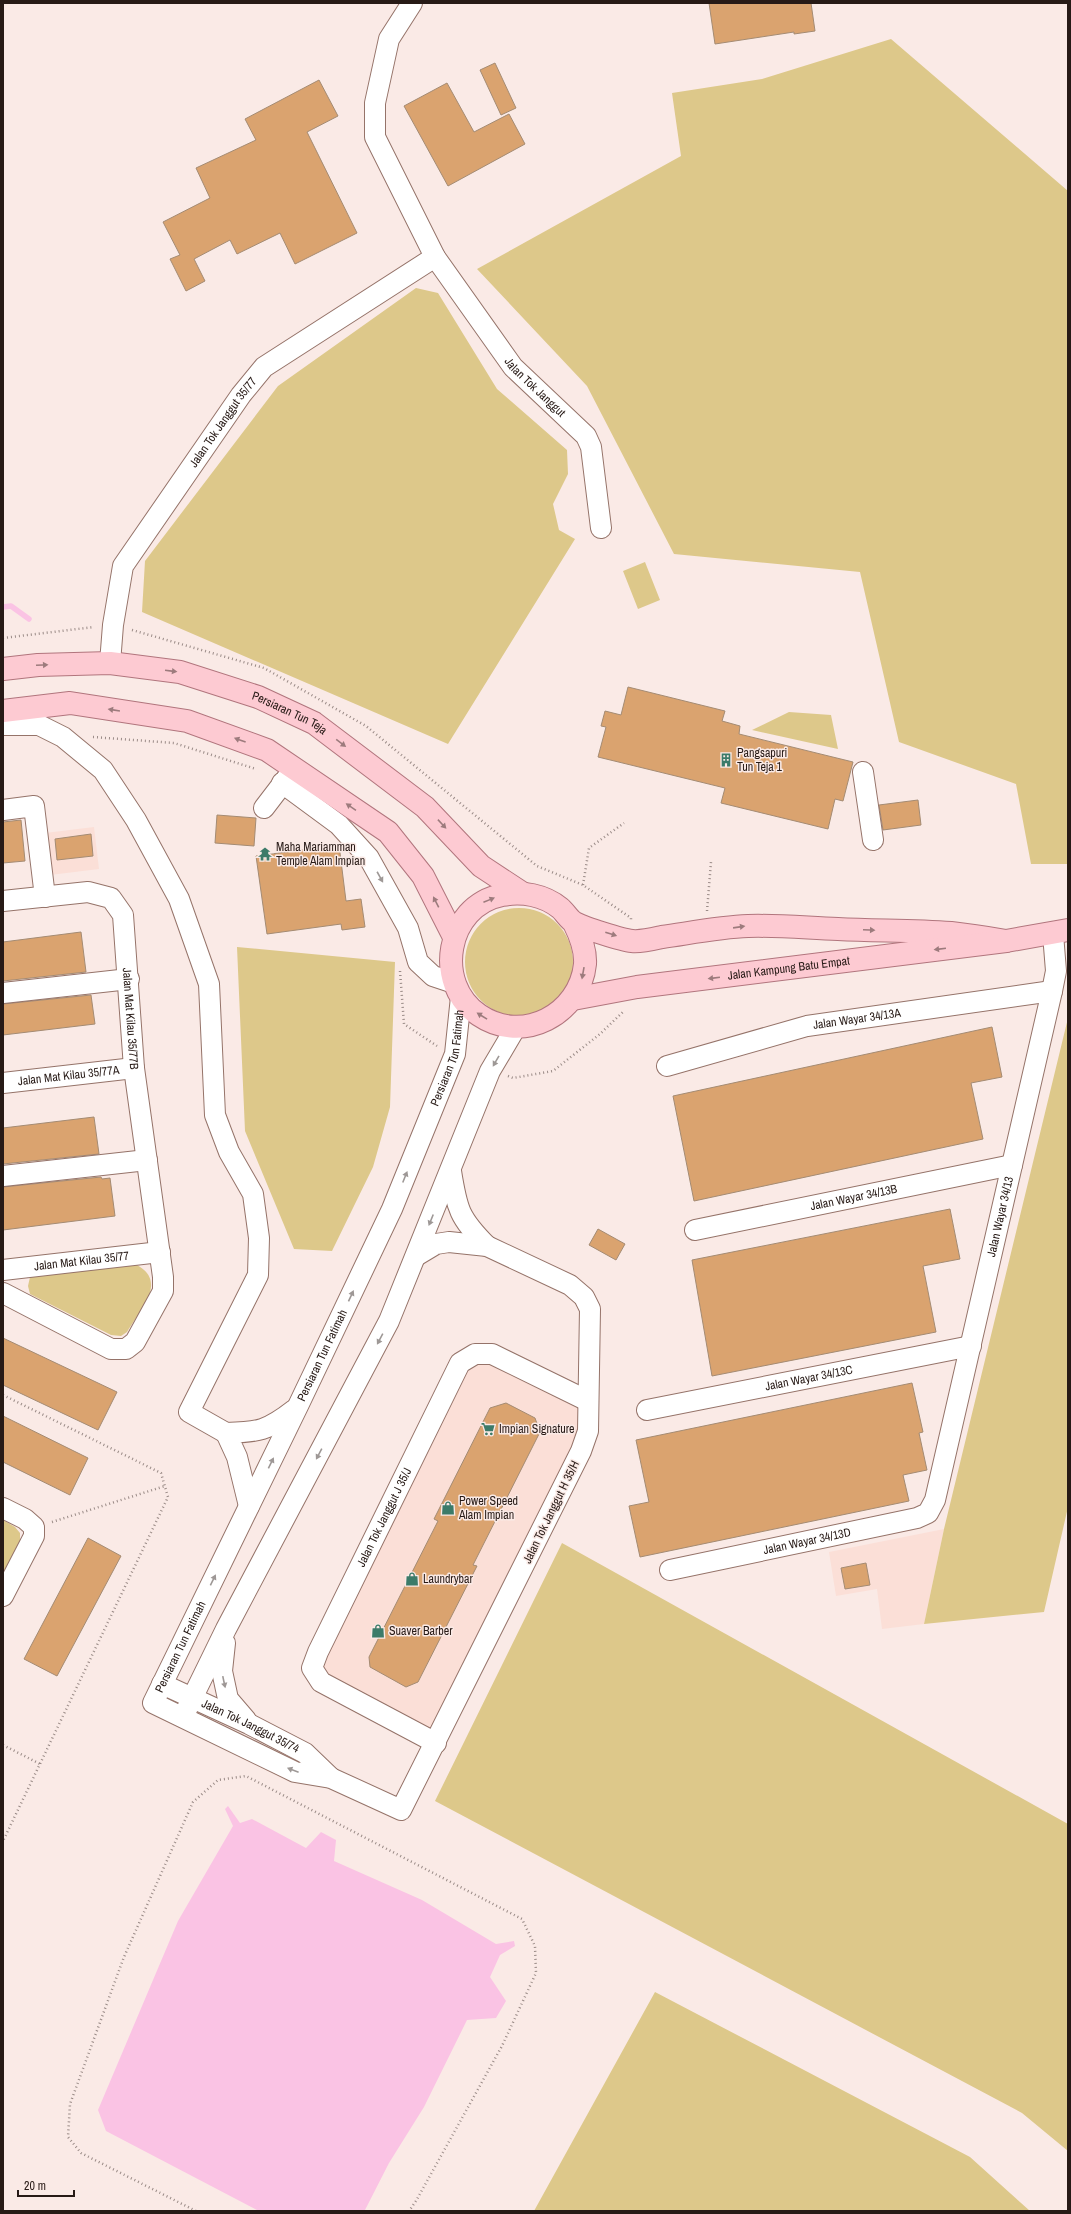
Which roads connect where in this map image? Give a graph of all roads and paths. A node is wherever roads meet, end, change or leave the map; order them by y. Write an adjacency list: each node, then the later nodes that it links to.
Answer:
1 (412, 3): 2 (street, Jalan Tok Janggut)
2 (435, 257): 3 (street, Jalan Tok Janggut); 6 (street, Jalan Tok Janggut 35/77)
3 (601, 528)
4 (95, 627): 5 (path)
5 (3, 638)
6 (110, 663): 7 (main road, Persiaran Tun Teja, one-way to 6); 19 (main road, Persiaran Tun Teja, one-way to 19)
7 (3, 669)
8 (3, 711): 12 (main road, one-way to 8)
9 (3, 725): 55 (street)
10 (91, 736): 12 (path)
11 (863, 772): 16 (street)
12 (288, 776): 13 (street); 25 (main road, one-way to 12); 29 (street, one-way to 29)
13 (264, 808)
14 (3, 810): 20 (street)
15 (624, 823): 18 (path)
16 (873, 840)
17 (711, 862): 23 (path)
18 (583, 885)
19 (522, 893): 22 (main road); 25 (main road, one-way to 19)
20 (45, 897): 21 (street, Jalan Mat Kilau 35/77B); 28 (street, Jalan Mat Kilau 35/77B)
21 (3, 902)
22 (574, 922): 23 (main road, Jalan Kampung Batu Empat, one-way to 23); 32 (main road, one-way to 32)
23 (706, 931): 26 (main road, Jalan Kampung Batu Empat, one-way to 26)
24 (1060, 932): 26 (main road, Jalan Kampung Batu Empat); 30 (street, Jalan Wayar 34/13)
25 (454, 936): 29 (main road)
26 (1006, 940): 32 (main road, Jalan Kampung Batu Empat, one-way to 32)
27 (400, 968): 35 (path)
28 (129, 979): 31 (street); 37 (street, Jalan Mat Kilau 35/77B)
29 (457, 990): 34 (main road, one-way to 29); 53 (street, Persiaran Tun Fatimah, one-way to 29)
30 (1052, 991): 36 (street, Jalan Wayar 34/13A); 41 (street, Jalan Wayar 34/13)
31 (3, 992)
32 (572, 999): 34 (main road)
33 (628, 1008): 38 (path)
34 (516, 1027): 42 (street, one-way to 42)
35 (440, 1049)
36 (667, 1066)
37 (134, 1068): 39 (street, Jalan Mat Kilau 35/77A); 40 (street, Jalan Mat Kilau 35/77B)
38 (513, 1078)
39 (3, 1083)
40 (147, 1160): 43 (street); 46 (street, Jalan Mat Kilau 35/77B)
41 (1012, 1165): 44 (street, Jalan Wayar 34/13B); 50 (street, Jalan Wayar 34/13)
42 (451, 1171): 45 (street); 47 (street, one-way to 47)
43 (3, 1176)
44 (695, 1230)
45 (487, 1246): 47 (street); 52 (street, Jalan Tok Janggut H 35/H)
46 (160, 1252): 48 (street, Jalan Mat Kilau 35/77); 49 (street, Jalan Mat Kilau 35/77B)
47 (416, 1256): 63 (street, one-way to 63)
48 (3, 1270)
49 (3, 1293)
50 (971, 1346): 54 (street, Jalan Wayar 34/13C); 57 (street, Jalan Wayar 34/13)
51 (3, 1395): 56 (path)
52 (588, 1401): 69 (street, Jalan Tok Janggut H 35/H); 69 (street, Jalan Tok Janggut J 35/J)
53 (298, 1406): 55 (street); 58 (street, Persiaran Tun Fatimah, one-way to 53)
54 (647, 1410)
55 (226, 1433): 58 (street)
56 (165, 1486): 60 (path); 71 (path)
57 (935, 1500): 61 (street, Jalan Wayar 34/13D)
58 (249, 1506): 64 (street, Persiaran Tun Fatimah, one-way to 58)
59 (3, 1508): 60 (street)
60 (34, 1527): 62 (street)
61 (670, 1570)
62 (3, 1596)
63 (226, 1629): 65 (street); 68 (street, one-way to 68)
64 (162, 1684): 65 (street, Jalan Tok Janggut 35/74); 66 (street, Persiaran Tun Fatimah)
65 (193, 1698): 67 (street); 68 (street, Jalan Tok Janggut 35/74)
66 (153, 1703): 67 (street, Jalan Tok Janggut 35/74)
67 (183, 1717): 72 (street, Jalan Tok Janggut 35/74, one-way to 67)
68 (250, 1724): 72 (street, Jalan Tok Janggut 35/74)
69 (436, 1743): 73 (street, Jalan Tok Janggut H 35/H)
70 (3, 1745): 71 (path)
71 (40, 1764): 74 (path)
72 (331, 1778): 73 (street, Jalan Tok Janggut 35/74)
73 (401, 1810)
74 (3, 1841)
75 (196, 2211): 76 (path)
76 (409, 2211)

